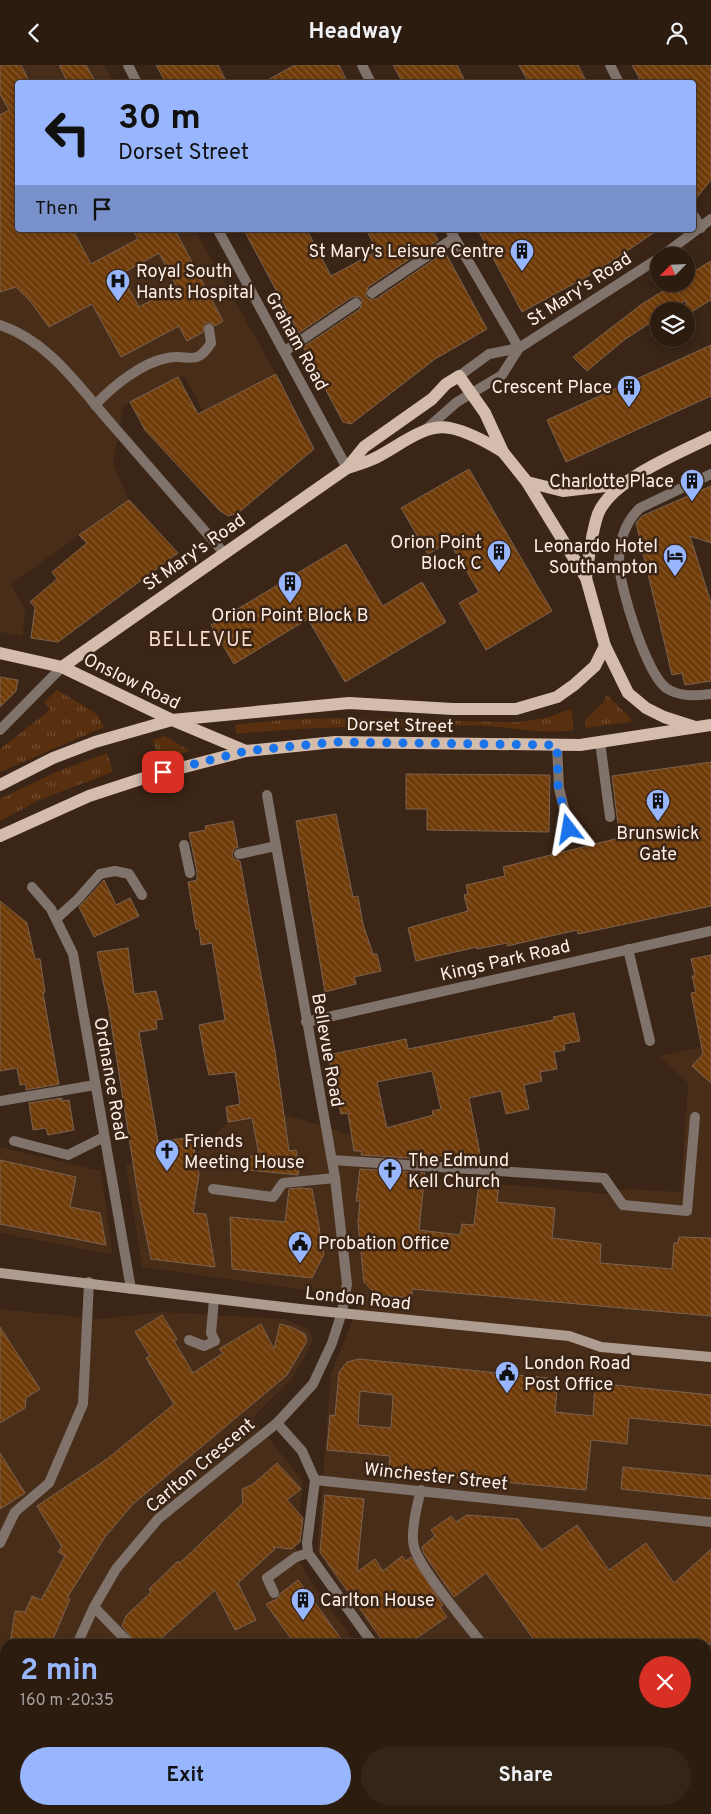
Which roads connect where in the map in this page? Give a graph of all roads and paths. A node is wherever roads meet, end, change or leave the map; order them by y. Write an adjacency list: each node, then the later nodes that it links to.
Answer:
1 (128, 65): 4 (street)
2 (362, 65): 5 (street)
3 (610, 65): 6 (street)
4 (136, 80)
5 (370, 80)
6 (618, 80)
7 (696, 219): 9 (street)
8 (711, 219): 9 (street, St Mary's Road)
9 (701, 228): 12 (street, St Mary's Road)
10 (219, 232): 21 (street, Graham Road)
11 (695, 232): 14 (street, St Mary's Road)
12 (696, 232)
13 (452, 234): 16 (street); 20 (street)
14 (674, 247)
15 (650, 263): 20 (street, St Mary's Road)
16 (372, 293)
17 (356, 303): 21 (street)
18 (0, 325): 24 (street)
19 (208, 329): 24 (street)
20 (518, 348): 22 (street, St Mary's Road); 23 (street, St Mary's Road)
21 (285, 351): 28 (street, Graham Road)
22 (459, 376): 23 (main road); 28 (main road, St Mary's Road)
23 (473, 394): 25 (street, St Mary's Road); 27 (main road)
24 (95, 405): 32 (street)
25 (424, 431): 27 (main road); 28 (main road, St Mary's Road)
26 (711, 437): 31 (main road)
27 (503, 452): 30 (main road)
28 (347, 468): 32 (main road, St Mary's Road)
29 (711, 474): 37 (street)
30 (527, 482): 31 (main road); 33 (main road)
31 (623, 484): 33 (main road)
32 (224, 553): 36 (main road, St Mary's Road)
33 (586, 578): 34 (main road)
34 (605, 647): 38 (main road, Dorset Street); 40 (main road)
35 (0, 653): 36 (main road, Onslow Road)
36 (62, 667): 38 (main road, Onslow Road); 41 (street)
37 (711, 694)
38 (172, 720): 44 (main road, Onslow Road); 45 (main road, Dorset Street)
39 (711, 725): 40 (main road)
40 (695, 727): 42 (main road, Dorset Street)
41 (0, 729)
42 (600, 742): 43 (main road, Dorset Street); 47 (street)
43 (557, 745): 44 (main road, Dorset Street); 48 (street)
44 (246, 751): 49 (main road, Dorset Street)
45 (0, 785)
46 (267, 795): 51 (street, Bellevue Road)
47 (610, 817)
48 (569, 829)
49 (0, 836)
50 (184, 845): 53 (street)
51 (276, 846): 52 (street); 59 (street, Bellevue Road)
52 (239, 854)
53 (191, 867)
54 (32, 887): 56 (street, Ordnance Road)
55 (142, 895): 56 (street)
56 (57, 918): 61 (street, Ordnance Road)
57 (711, 931): 58 (street, Kings Park Road)
58 (628, 949): 59 (street, Kings Park Road); 60 (street)
59 (306, 1022): 66 (street, Bellevue Road)
60 (650, 1041)
61 (95, 1085): 62 (street); 64 (street, Ordnance Road)
62 (0, 1101)
63 (695, 1117): 66 (street)
64 (104, 1137): 65 (street); 71 (street, Ordnance Road)
65 (14, 1141)
66 (332, 1160): 67 (street, Bellevue Road)
67 (335, 1178): 68 (street); 73 (street, Bellevue Road)
68 (213, 1189)
69 (0, 1273): 70 (street, London Road)
70 (89, 1282): 71 (street, London Road); 80 (street)
71 (130, 1289): 72 (street, London Road)
72 (214, 1299): 73 (street, London Road); 74 (street)
73 (342, 1312): 75 (street, London Road); 76 (street, Carlton Crescent)
74 (189, 1340)
75 (711, 1357)
76 (278, 1423): 77 (street); 83 (street, Carlton Crescent)
77 (315, 1480): 78 (street, Winchester Street); 81 (street)
78 (421, 1490): 79 (street, Winchester Street); 87 (street)
79 (711, 1522)
80 (0, 1543)
81 (308, 1553): 82 (street); 86 (street)
82 (274, 1593)
83 (94, 1607): 84 (street, Carlton Crescent); 85 (street)
84 (79, 1639)
85 (125, 1639)
86 (369, 1639)
87 (478, 1639)

